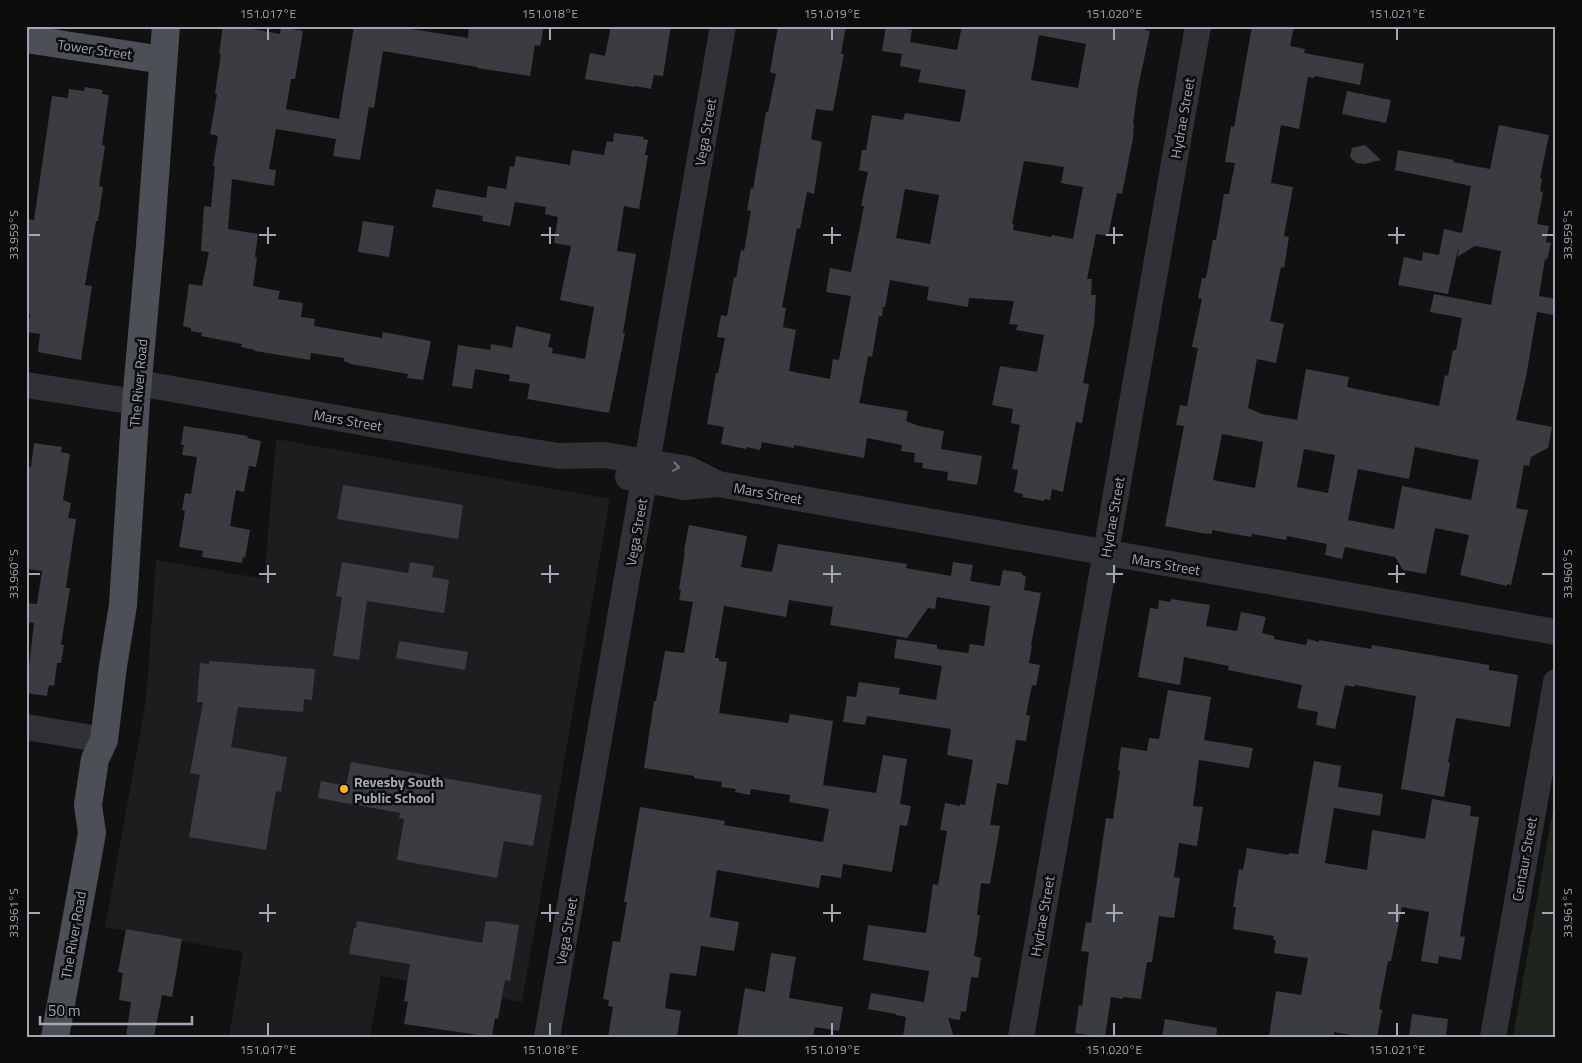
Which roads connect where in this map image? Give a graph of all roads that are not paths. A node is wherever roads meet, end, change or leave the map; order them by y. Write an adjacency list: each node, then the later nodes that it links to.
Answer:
1 (166, 26): 5 (main road, The River Road)
2 (723, 26): 8 (street, Vega Street)
3 (1198, 26): 9 (street, Hydrae Street)
4 (26, 39): 5 (main road, Tower Street)
5 (164, 60): 7 (main road, The River Road)
6 (26, 385): 7 (street, Mars Street)
7 (137, 393): 8 (street, Mars Street); 13 (main road, The River Road)
8 (646, 471): 9 (street, Mars Street); 15 (street, Vega Street)
9 (1105, 553): 10 (street, Mars Street); 16 (street, Hydrae Street)
10 (1556, 632)
11 (1556, 682): 17 (street, Centaur Street)
12 (26, 727): 13 (street)
13 (104, 740): 14 (main road, The River Road)
14 (54, 1037)
15 (547, 1037)
16 (1021, 1037)
17 (1492, 1037)

